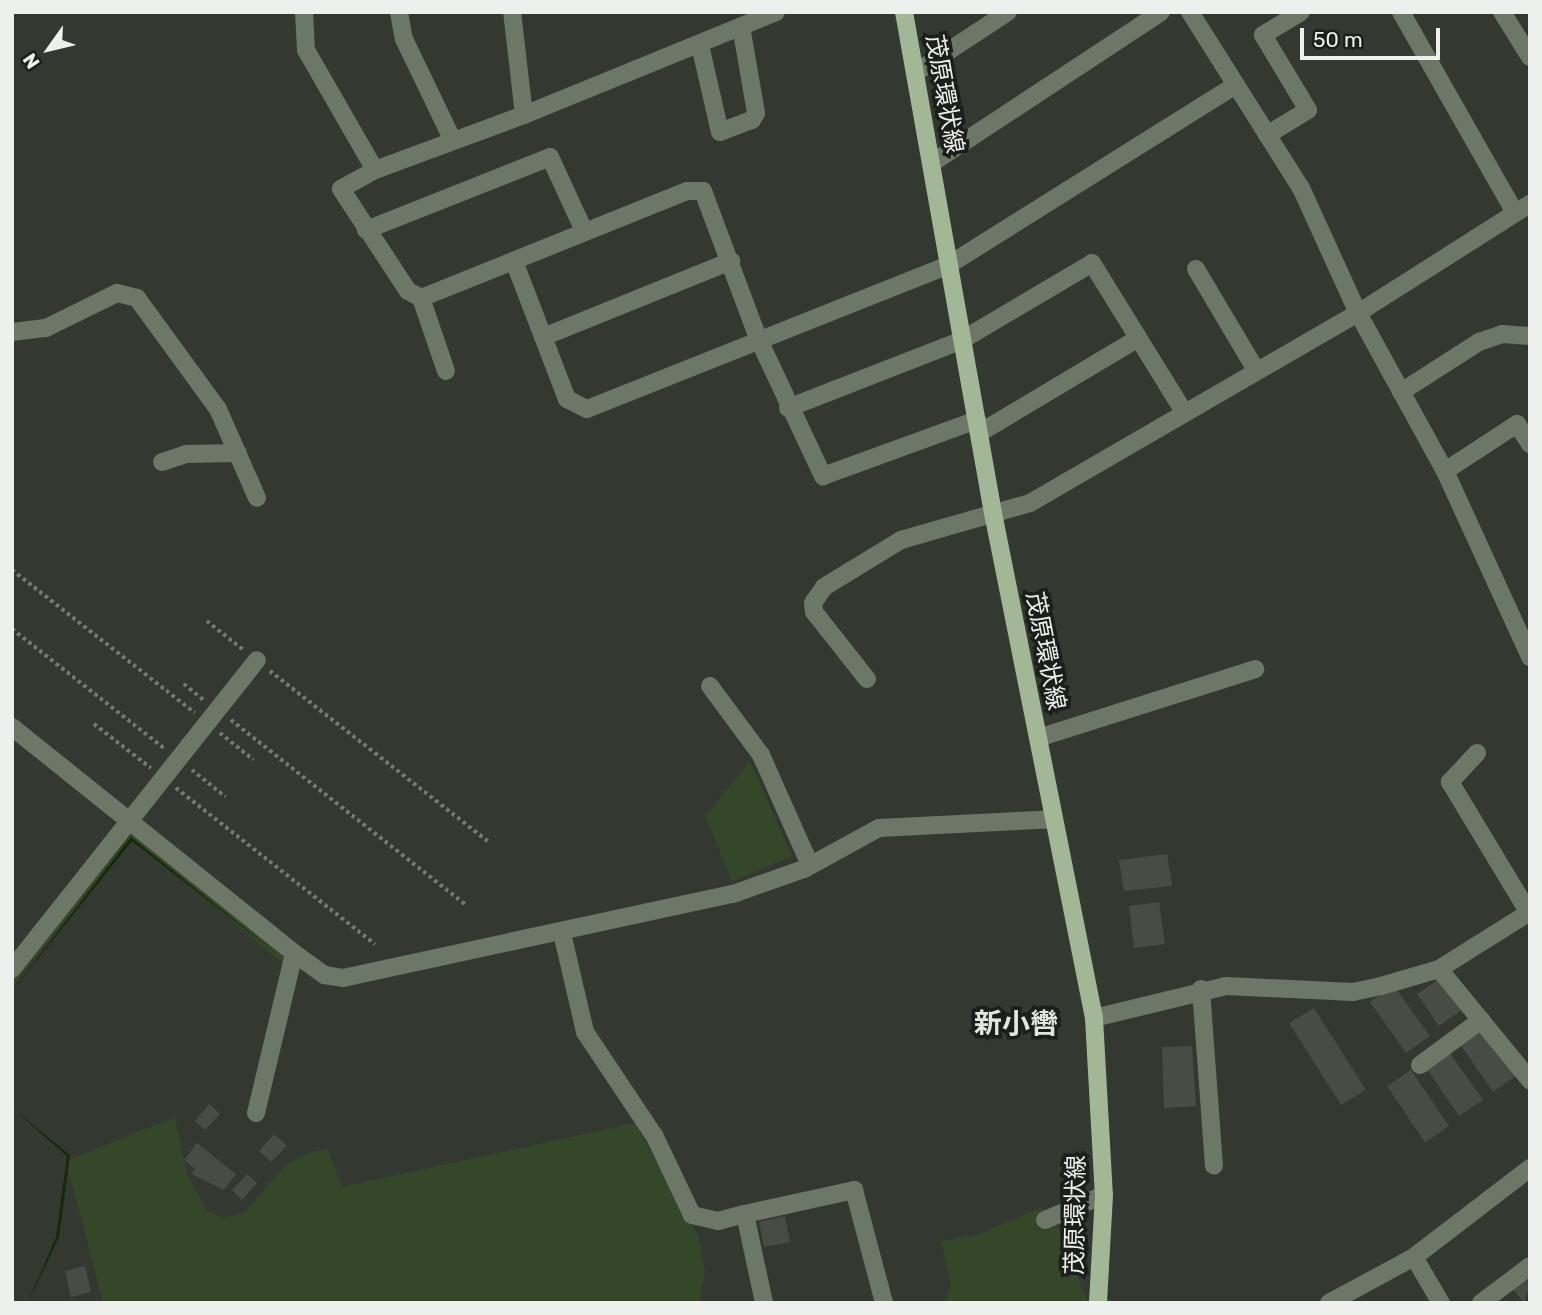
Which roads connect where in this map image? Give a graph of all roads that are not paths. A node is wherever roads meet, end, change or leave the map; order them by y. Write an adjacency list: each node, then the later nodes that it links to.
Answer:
1 (304, 12): 21 (street)
2 (399, 12): 19 (street)
3 (512, 12): 17 (street)
4 (776, 12): 12 (street)
5 (904, 12): 15 (main road, 茂原環状線)
6 (1008, 12): 15 (street)
7 (1161, 12): 20 (street)
8 (1190, 12): 16 (street)
9 (1301, 12): 18 (street)
10 (1401, 12): 22 (street)
11 (1502, 12): 14 (street)
12 (741, 26): 13 (street); 13 (street)
13 (700, 44): 17 (street)
14 (1530, 57)
15 (915, 73): 20 (main road, 茂原環状線)
16 (1236, 85): 18 (street); 27 (street)
17 (524, 115): 19 (street)
18 (1267, 135): 30 (street)
19 (453, 141): 21 (street)
20 (932, 163): 27 (main road, 茂原環状線)
21 (375, 170): 23 (street)
22 (1522, 209): 30 (street)
23 (366, 230): 24 (street); 29 (street)
24 (584, 231): 25 (street); 26 (street)
25 (514, 261): 29 (street); 33 (street)
26 (731, 261): 33 (street); 34 (street)
27 (947, 266): 34 (street); 35 (main road, 茂原環状線)
28 (1196, 269): 37 (street)
29 (421, 298): 38 (street)
30 (1358, 313): 37 (street); 39 (street)
31 (12, 332): 44 (street)
32 (1530, 336): 39 (street)
33 (543, 337): 34 (street)
34 (758, 338): 40 (street)
35 (962, 340): 36 (street); 40 (street); 42 (main road, 茂原環状線)
36 (1137, 340): 41 (street); 42 (street)
37 (1256, 370): 41 (street)
38 (446, 372)
39 (1401, 392): 46 (street)
40 (788, 408): 42 (street)
41 (1184, 412): 48 (street)
42 (979, 426): 48 (main road, 茂原環状線)
43 (1530, 444): 46 (street)
44 (238, 453): 45 (street); 47 (street)
45 (162, 462)
46 (1444, 471): 49 (street)
47 (257, 498)
48 (993, 513): 52 (street); 55 (main road, 茂原環状線)
49 (1530, 657)
50 (257, 660): 58 (street)
51 (1255, 669): 55 (street)
52 (867, 679)
53 (710, 686): 59 (street)
54 (12, 727): 58 (street)
55 (1038, 738): 57 (main road, 茂原環状線)
56 (1477, 753): 60 (street)
57 (1054, 819): 59 (street); 66 (main road, 茂原環状線)
58 (130, 821): 62 (street); 63 (street)
59 (810, 865): 61 (street)
60 (1529, 913): 64 (street)
61 (562, 933): 62 (street); 75 (street)
62 (294, 953): 71 (street)
63 (12, 969)
64 (1439, 969): 65 (street); 67 (street)
65 (1201, 989): 66 (street); 72 (street)
66 (1094, 1018): 74 (main road, 茂原環状線)
67 (1481, 1020): 68 (street); 69 (street)
68 (1523, 1060): 70 (street)
69 (1420, 1065)
70 (1530, 1080)
71 (256, 1113)
72 (1214, 1166)
73 (1530, 1168): 77 (street)
74 (1104, 1195): 76 (street); 81 (main road, 茂原環状線)
75 (745, 1214): 79 (street); 80 (street)
76 (1045, 1220)
77 (1414, 1257): 82 (street); 83 (street)
78 (1530, 1266): 84 (street)
79 (764, 1303)
80 (884, 1303)
81 (1098, 1303)
82 (1329, 1303)
83 (1441, 1303)
84 (1481, 1303)

